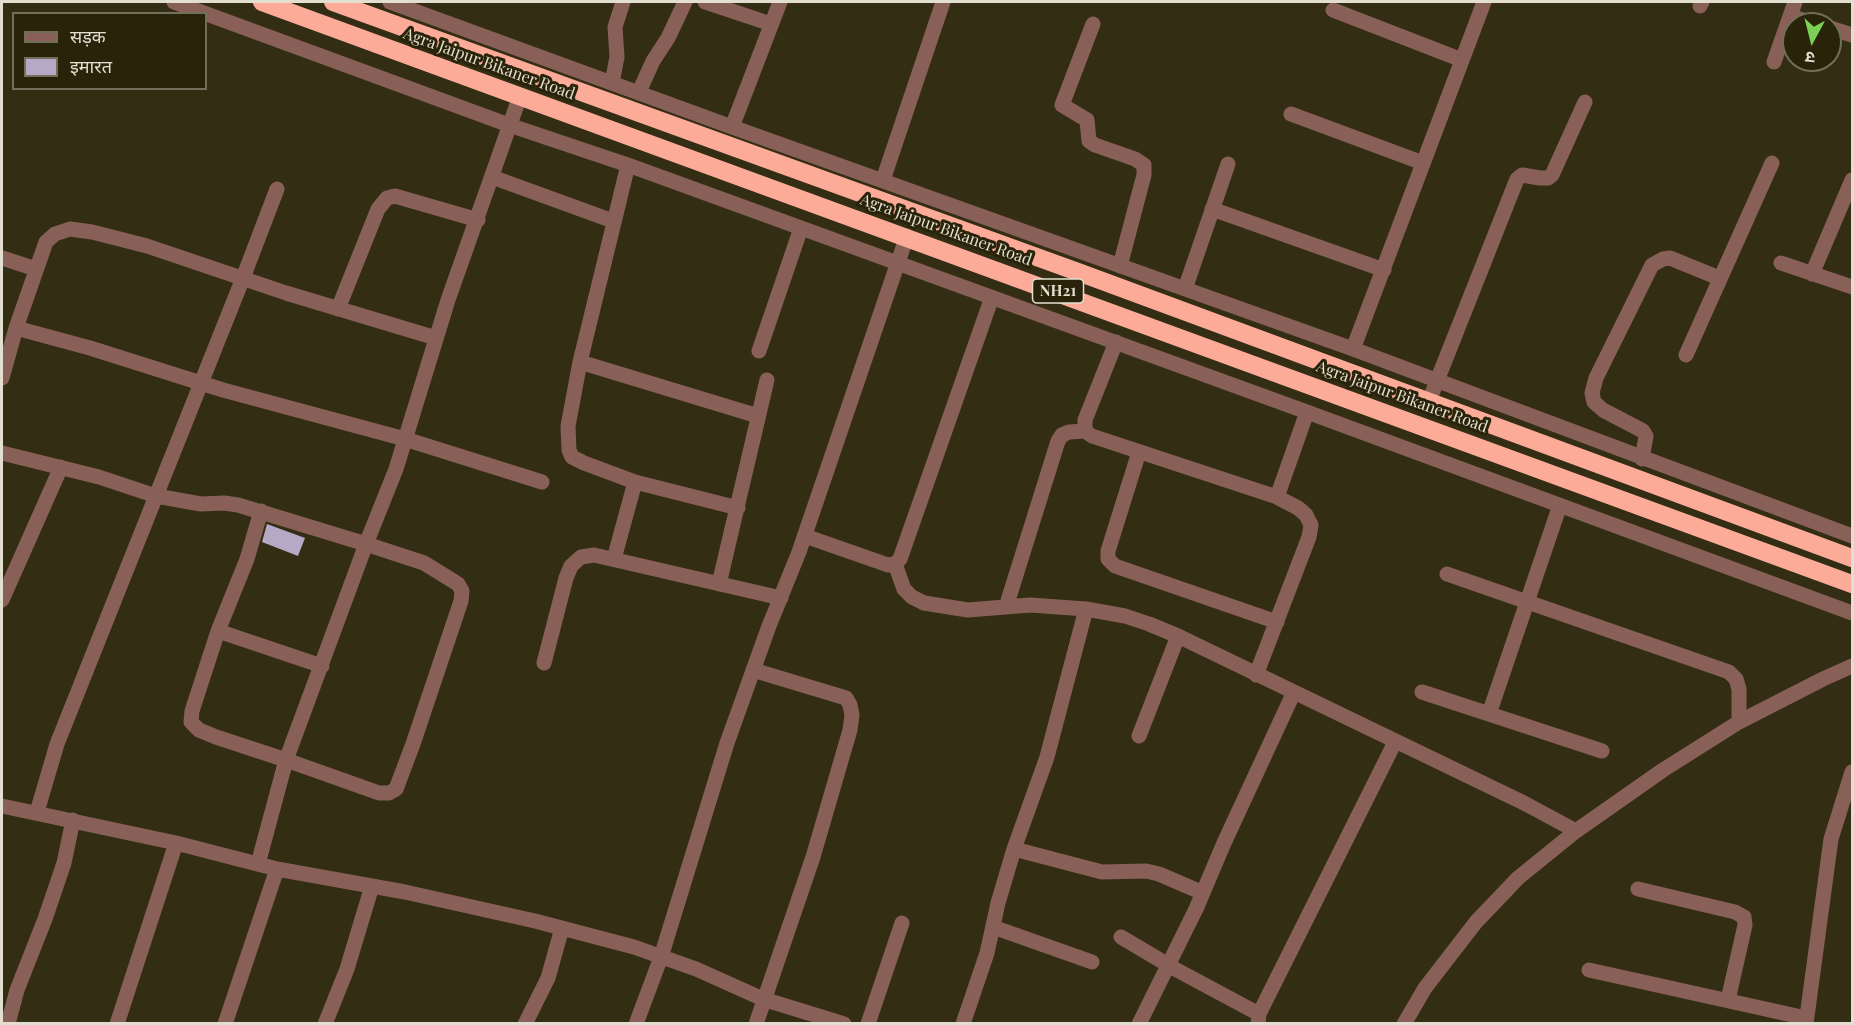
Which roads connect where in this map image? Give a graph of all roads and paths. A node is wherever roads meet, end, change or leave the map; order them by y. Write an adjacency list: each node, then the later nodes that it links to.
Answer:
1 (174, 2): 13 (street)
2 (262, 2): 21 (highway, Agra Jaipur Bikaner Road / NH21)
3 (390, 2): 19 (street)
4 (623, 2): 19 (street)
5 (685, 2): 20 (street)
6 (705, 2): 15 (street)
7 (780, 2): 15 (street)
8 (943, 2): 31 (street)
9 (1482, 2): 17 (street)
10 (342, 3): 63 (highway, Agra Jaipur Bikaner Road / NH21)
11 (1792, 9): 18 (street)
12 (1333, 10): 17 (street)
13 (201, 12)
14 (207, 14): 24 (street)
15 (771, 24): 25 (street)
16 (1093, 24): 42 (street)
17 (1462, 60): 26 (street)
18 (1774, 62)
19 (612, 83): 20 (street)
20 (639, 92): 25 (street)
21 (519, 96): 24 (street); 38 (highway, Agra Jaipur Bikaner Road / NH21)
22 (1585, 102): 61 (street)
23 (1291, 114): 26 (street)
24 (509, 124): 29 (street); 30 (street)
25 (732, 127): 31 (street)
26 (1424, 163): 44 (street)
27 (1772, 163): 47 (street)
28 (1228, 164): 34 (street)
29 (628, 165): 36 (street); 37 (street)
30 (492, 177): 35 (street); 36 (street)
31 (883, 180): 42 (street)
32 (1852, 180): 45 (street)
33 (276, 189): 46 (street)
34 (1212, 209): 44 (street); 49 (street)
35 (478, 220): 51 (street); 53 (street)
36 (613, 221): 58 (street)
37 (801, 228): 40 (street); 56 (street)
38 (907, 236): 40 (street); 87 (highway, Agra Jaipur Bikaner Road / NH21)
39 (2, 258): 43 (street)
40 (898, 263): 50 (street); 79 (street)
41 (1781, 263): 45 (street)
42 (1120, 266): 49 (street)
43 (36, 269): 46 (street); 52 (street)
44 (1384, 270): 55 (street)
45 (1812, 274): 48 (street)
46 (243, 278): 51 (street); 62 (street)
47 (1719, 279): 57 (street); 70 (street)
48 (1852, 287)
49 (1185, 289): 55 (street)
50 (992, 297): 54 (street); 84 (street)
51 (339, 309): 53 (street)
52 (16, 328): 59 (street); 62 (street)
53 (436, 338): 67 (street)
54 (1116, 342): 64 (street); 66 (street)
55 (1353, 349): 61 (street)
56 (759, 351)
57 (1686, 355)
58 (580, 362): 65 (street); 73 (street)
59 (2, 378)
60 (767, 380): 65 (street)
61 (1438, 382): 63 (street); 70 (street)
62 (201, 383): 67 (street); 74 (street)
63 (1429, 402): 82 (highway, Agra Jaipur Bikaner Road / NH21)
64 (1307, 412): 75 (street); 76 (street)
65 (758, 416): 77 (street)
66 (1085, 431): 68 (street); 91 (street)
67 (405, 439): 72 (street); 81 (street)
68 (1139, 452): 75 (street); 94 (street)
69 (2, 453): 71 (street)
70 (1642, 459): 80 (street)
71 (61, 467): 74 (street); 89 (street)
72 (542, 482)
73 (635, 482): 77 (street); 83 (street)
74 (156, 496): 78 (street); 112 (street)
75 (1277, 497): 94 (street)
76 (1560, 505): 90 (street); 93 (street)
77 (738, 508): 86 (street)
78 (261, 511): 81 (street); 95 (street)
79 (805, 536): 84 (street); 88 (street)
80 (1852, 536)
81 (366, 544): 98 (street); 109 (street)
82 (1852, 558)
83 (614, 559): 86 (street); 97 (street)
84 (895, 564): 91 (street)
85 (1447, 574): 90 (street)
86 (718, 584): 88 (street)
87 (1852, 584)
88 (781, 598): 100 (street)
89 (2, 600)
90 (1528, 601): 104 (street); 105 (street)
91 (1006, 607): 92 (street)
92 (1086, 609): 96 (street); 116 (street)
93 (1852, 613)
94 (1277, 622): 101 (street)
95 (218, 631): 98 (street); 109 (street)
96 (1178, 636): 101 (street); 106 (street)
97 (543, 663)
98 (322, 666): 109 (street)
99 (1852, 666): 105 (street)
100 (753, 670): 126 (street); 130 (street)
101 (1256, 675): 102 (street)
102 (1294, 692): 107 (street); 121 (street)
103 (1422, 692): 104 (street)
104 (1489, 714): 108 (street)
105 (1739, 722): 114 (street)
106 (1139, 736)
107 (1395, 742): 114 (street); 132 (street)
108 (1602, 751)
109 (286, 760): 117 (street)
110 (1852, 772): 134 (street)
111 (2, 806): 112 (street)
112 (37, 812): 113 (street)
113 (73, 820): 115 (street); 135 (street)
114 (1576, 831): 146 (street)
115 (176, 843): 117 (street); 136 (street)
116 (1014, 849): 121 (street); 123 (street)
117 (258, 864): 118 (street)
118 (277, 869): 119 (street); 137 (street)
119 (372, 886): 124 (street); 138 (street)
120 (1638, 889): 131 (street)
121 (1203, 893): 128 (street)
122 (902, 922): 143 (street)
123 (993, 927): 127 (street); 144 (street)
124 (562, 928): 126 (street); 139 (street)
125 (1121, 937): 128 (street)
126 (662, 957): 130 (street); 140 (street)
127 (1092, 962)
128 (1169, 965): 132 (street); 145 (street)
129 (1590, 970): 131 (street)
130 (763, 999): 133 (street); 141 (street)
131 (1728, 1000): 134 (street)
132 (1258, 1019)
133 (826, 1021): 142 (street)
134 (1806, 1021)
135 (8, 1023)
136 (117, 1023)
137 (225, 1023)
138 (325, 1023)
139 (525, 1023)
140 (636, 1023)
141 (756, 1023)
142 (844, 1023)
143 (868, 1023)
144 (963, 1023)
145 (1139, 1023)
146 (1404, 1023)

